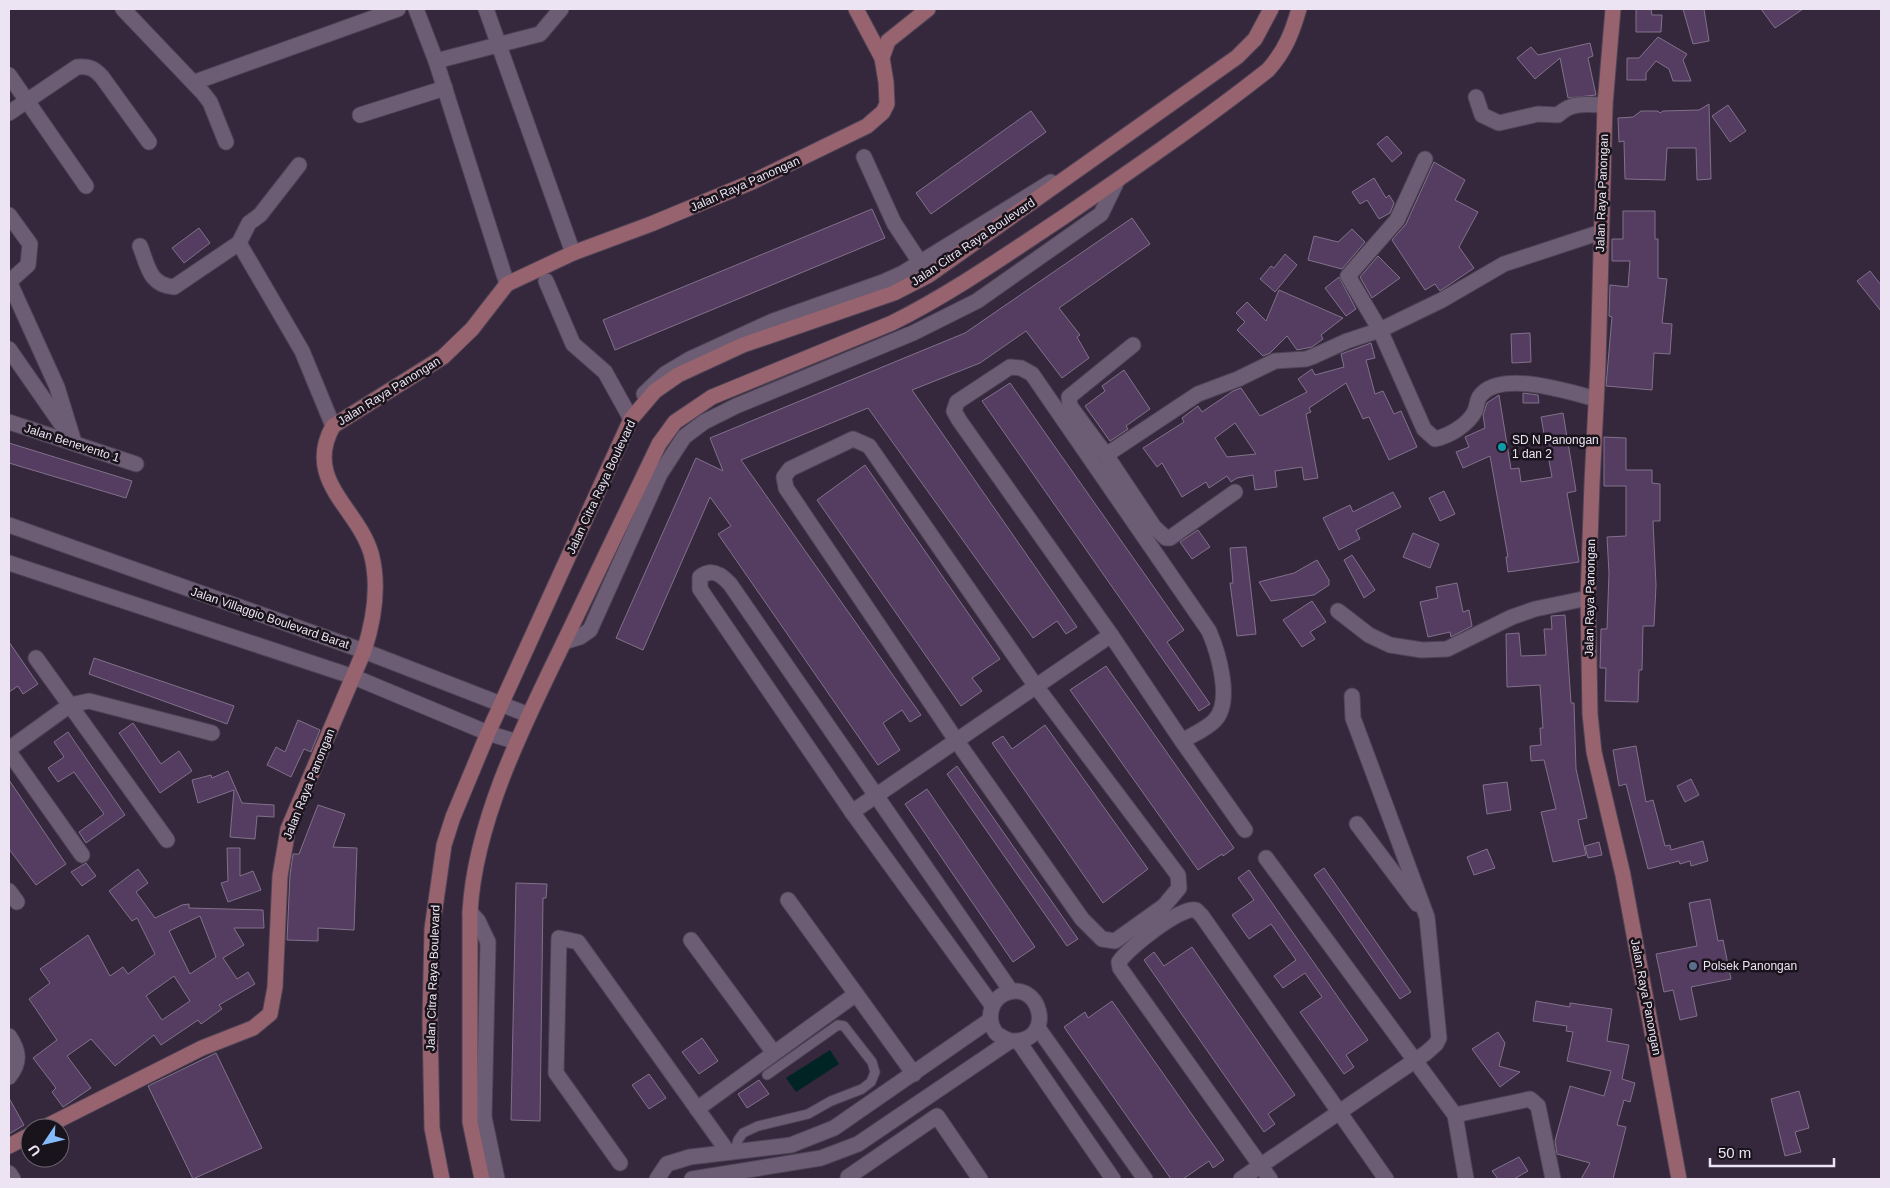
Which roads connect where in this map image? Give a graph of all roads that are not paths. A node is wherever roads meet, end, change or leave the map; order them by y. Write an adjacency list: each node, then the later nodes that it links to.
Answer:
1 (123, 9): 15 (street)
2 (398, 9): 15 (street)
3 (416, 9): 13 (street)
4 (486, 9): 11 (street)
5 (561, 9): 11 (street)
6 (856, 9): 12 (main road, Jalan Raya Panongan)
7 (928, 9): 12 (main road)
8 (1271, 9): 36 (main road, Jalan Citra Raya Boulevard)
9 (1299, 9): 27 (main road)
10 (1613, 9): 19 (main road, Jalan Raya Panongan)
11 (499, 44): 13 (street); 35 (street)
12 (882, 58): 35 (main road, Jalan Raya Panongan)
13 (436, 61): 16 (street)
14 (9, 75): 18 (street)
15 (195, 82): 23 (street)
16 (445, 88): 21 (street); 40 (street)
17 (1476, 97): 19 (street)
18 (26, 101): 20 (street); 22 (street); 28 (street)
19 (1605, 105): 31 (main road, Jalan Raya Panongan)
20 (9, 113)
21 (360, 115)
22 (149, 142)
23 (226, 142)
24 (864, 158): 36 (street)
25 (1425, 159): 43 (street)
26 (299, 165): 32 (street)
27 (1117, 181): 30 (main road); 33 (street)
28 (86, 186)
29 (9, 215): 37 (street)
30 (1050, 226): 33 (street); 39 (main road)
31 (1601, 232): 43 (street); 49 (main road, Jalan Raya Panongan)
32 (239, 243): 34 (street); 54 (street)
33 (1060, 243): 41 (street)
34 (140, 246)
35 (573, 253): 40 (main road, Jalan Raya Panongan)
36 (925, 269): 51 (main road, Jalan Citra Raya Boulevard)
37 (9, 281): 55 (street)
38 (546, 281): 51 (street)
39 (965, 283): 41 (street); 42 (main road)
40 (507, 284): 54 (main road, Jalan Raya Panongan)
41 (977, 301): 44 (street)
42 (880, 328): 44 (street); 47 (main road)
43 (1380, 330): 49 (street); 56 (street)
44 (887, 345): 48 (street)
45 (1133, 345): 56 (street)
46 (9, 349): 55 (street)
47 (786, 367): 48 (street); 50 (main road)
48 (794, 383): 53 (street)
49 (1596, 399): 64 (main road, Jalan Raya Panongan)
50 (695, 408): 53 (street); 58 (main road)
51 (636, 413): 73 (main road, Jalan Citra Raya Boulevard)
52 (9, 422): 55 (street, Jalan Benevento 1)
53 (704, 422): 58 (street)
54 (333, 426): 68 (main road, Jalan Raya Panongan)
55 (74, 442): 57 (street, Jalan Benevento 1)
56 (1106, 455): 59 (street)
57 (136, 464)
58 (654, 470): 61 (main road); 62 (street)
59 (1235, 492)
60 (9, 525): 68 (street, Jalan Villaggio Boulevard Barat)
61 (608, 552): 62 (street); 67 (main road)
62 (624, 558): 67 (street)
63 (9, 563): 70 (street)
64 (1588, 598): 65 (street); 130 (main road, Jalan Raya Panongan)
65 (1338, 611)
66 (1111, 635): 71 (street); 79 (street); 79 (street)
67 (564, 642): 75 (main road)
68 (364, 651): 70 (main road, Jalan Raya Panongan); 73 (street, Jalan Villaggio Boulevard Barat)
69 (36, 658): 74 (street)
70 (354, 677): 77 (street); 110 (main road, Jalan Raya Panongan)
71 (1035, 685): 78 (street); 78 (street); 78 (street)
72 (1352, 696): 91 (street)
73 (502, 704): 75 (street, Jalan Villaggio Boulevard Barat); 77 (main road, Jalan Citra Raya Boulevard)
74 (70, 705): 76 (street); 81 (street); 86 (street)
75 (529, 715): 80 (main road)
76 (212, 733)
77 (488, 733): 80 (street); 116 (main road, Jalan Citra Raya Boulevard)
78 (956, 740): 82 (street)
79 (1182, 741): 85 (street)
80 (517, 742): 90 (main road)
81 (9, 750): 87 (street)
82 (876, 795): 83 (street); 83 (street); 93 (street)
83 (852, 812): 95 (street)
84 (1357, 824): 91 (street)
85 (1245, 830)
86 (167, 840)
87 (82, 855)
88 (1266, 858): 102 (street)
89 (788, 900): 94 (street)
90 (470, 912): 96 (main road); 97 (street)
91 (1427, 917): 102 (street)
92 (691, 940): 101 (street)
93 (1011, 991): 95 (street); 98 (street)
94 (856, 994): 101 (street); 103 (street)
95 (991, 1013): 100 (street); 103 (street)
96 (470, 1024): 97 (street); 109 (main road)
97 (487, 1024): 109 (street)
98 (1038, 1028): 100 (street); 124 (street)
99 (9, 1036): 105 (street)
100 (1014, 1041): 120 (street); 123 (street)
101 (774, 1053): 106 (street)
102 (1416, 1059): 107 (street); 108 (street)
103 (914, 1074): 111 (street)
104 (767, 1075): 111 (lane)
105 (9, 1077)
106 (697, 1109): 111 (street); 112 (street)
107 (1339, 1112): 113 (street); 113 (street); 127 (street)
108 (1455, 1115): 128 (street); 129 (street)
109 (477, 1116): 117 (main road); 118 (street)
110 (63, 1118)
111 (732, 1152): 119 (street)
112 (620, 1163)
113 (1261, 1166): 125 (street); 126 (street)
114 (9, 1173): 115 (street)
115 (13, 1179)
116 (442, 1179)
117 (482, 1179)
118 (497, 1179)
119 (657, 1179)
120 (692, 1179)
121 (850, 1179): 122 (street)
122 (980, 1179)
123 (1113, 1179)
124 (1145, 1179)
125 (1241, 1179)
126 (1270, 1179)
127 (1386, 1179)
128 (1466, 1179)
129 (1553, 1179)
130 (1678, 1179)

